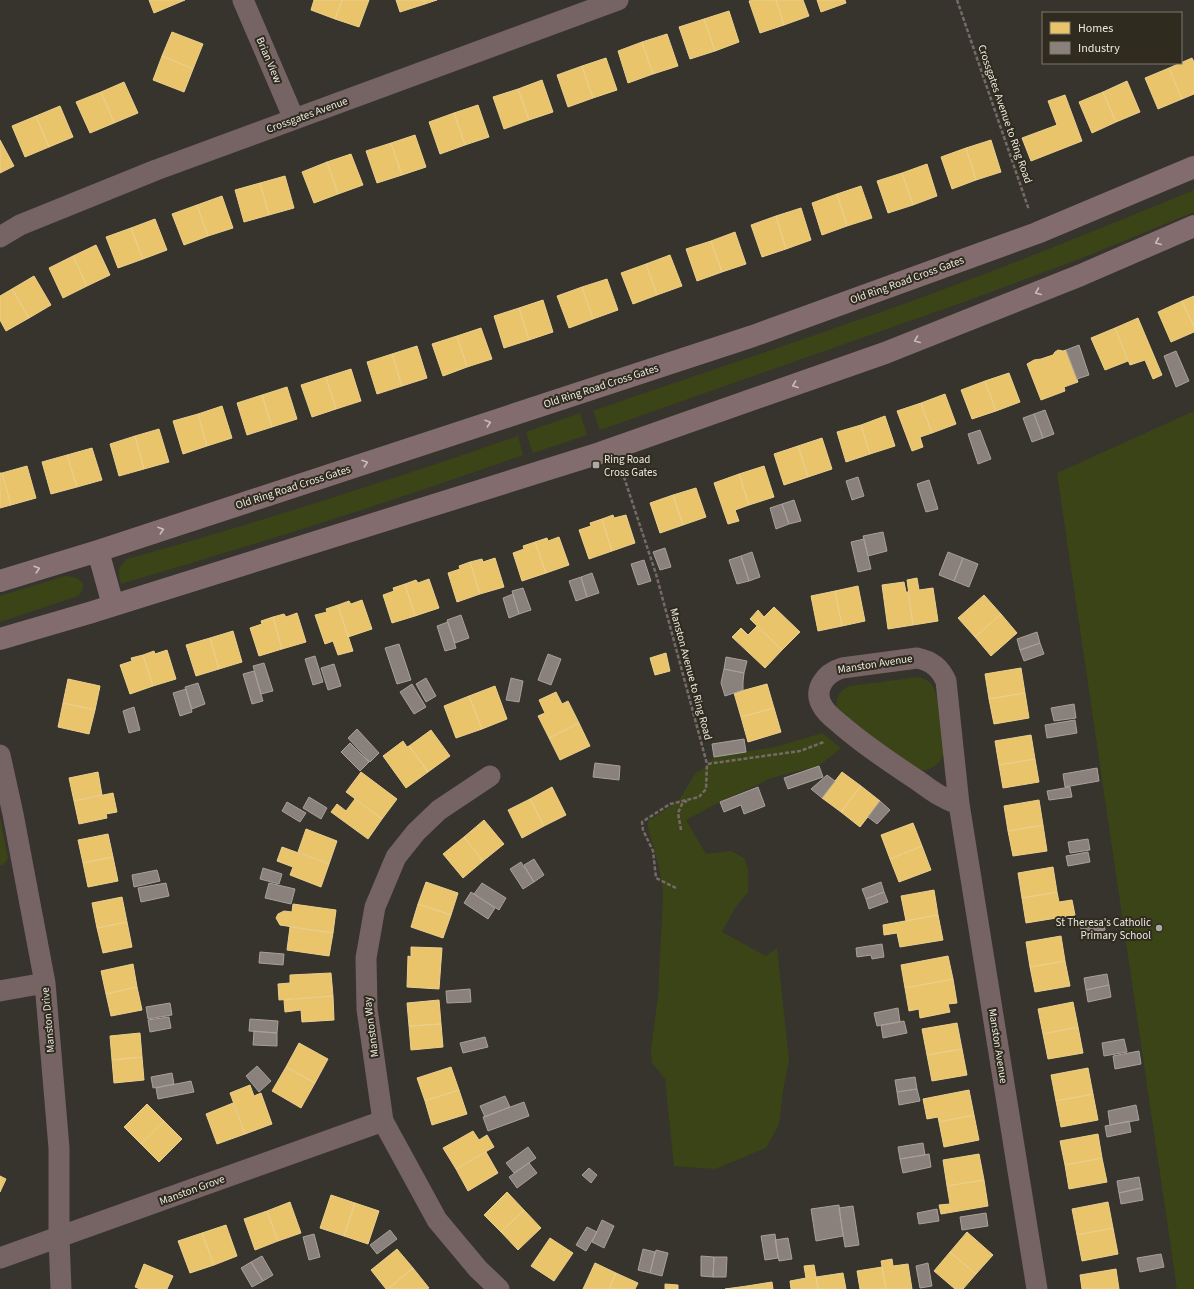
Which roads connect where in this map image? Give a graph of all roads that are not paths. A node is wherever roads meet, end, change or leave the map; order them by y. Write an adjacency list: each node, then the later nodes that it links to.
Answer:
1 (243, 0): 3 (street, Brian View)
2 (618, 0): 3 (street, Crossgates Avenue)
3 (294, 119): 6 (street, Crossgates Avenue)
4 (1194, 167): 7 (main road, Old Ring Road Cross Gates, one-way to 4)
5 (1194, 226): 9 (main road, one-way to 9)
6 (0, 237)
7 (98, 551): 8 (main road, Old Ring Road Cross Gates, one-way to 7); 9 (main road)
8 (0, 581)
9 (113, 605): 10 (main road)
10 (0, 639)
11 (0, 755): 14 (street, Manston Drive)
12 (490, 776): 16 (street, Manston Way)
13 (959, 804): 13 (street, Manston Avenue); 21 (street, Manston Avenue)
14 (45, 983): 15 (street); 17 (street, Manston Drive)
15 (0, 991)
16 (383, 1121): 17 (street, Manston Grove); 20 (street, Manston Way)
17 (59, 1238): 18 (street, Manston Grove); 19 (street, Manston Drive)
18 (0, 1258)
19 (61, 1289)
20 (499, 1289)
21 (1037, 1289)

